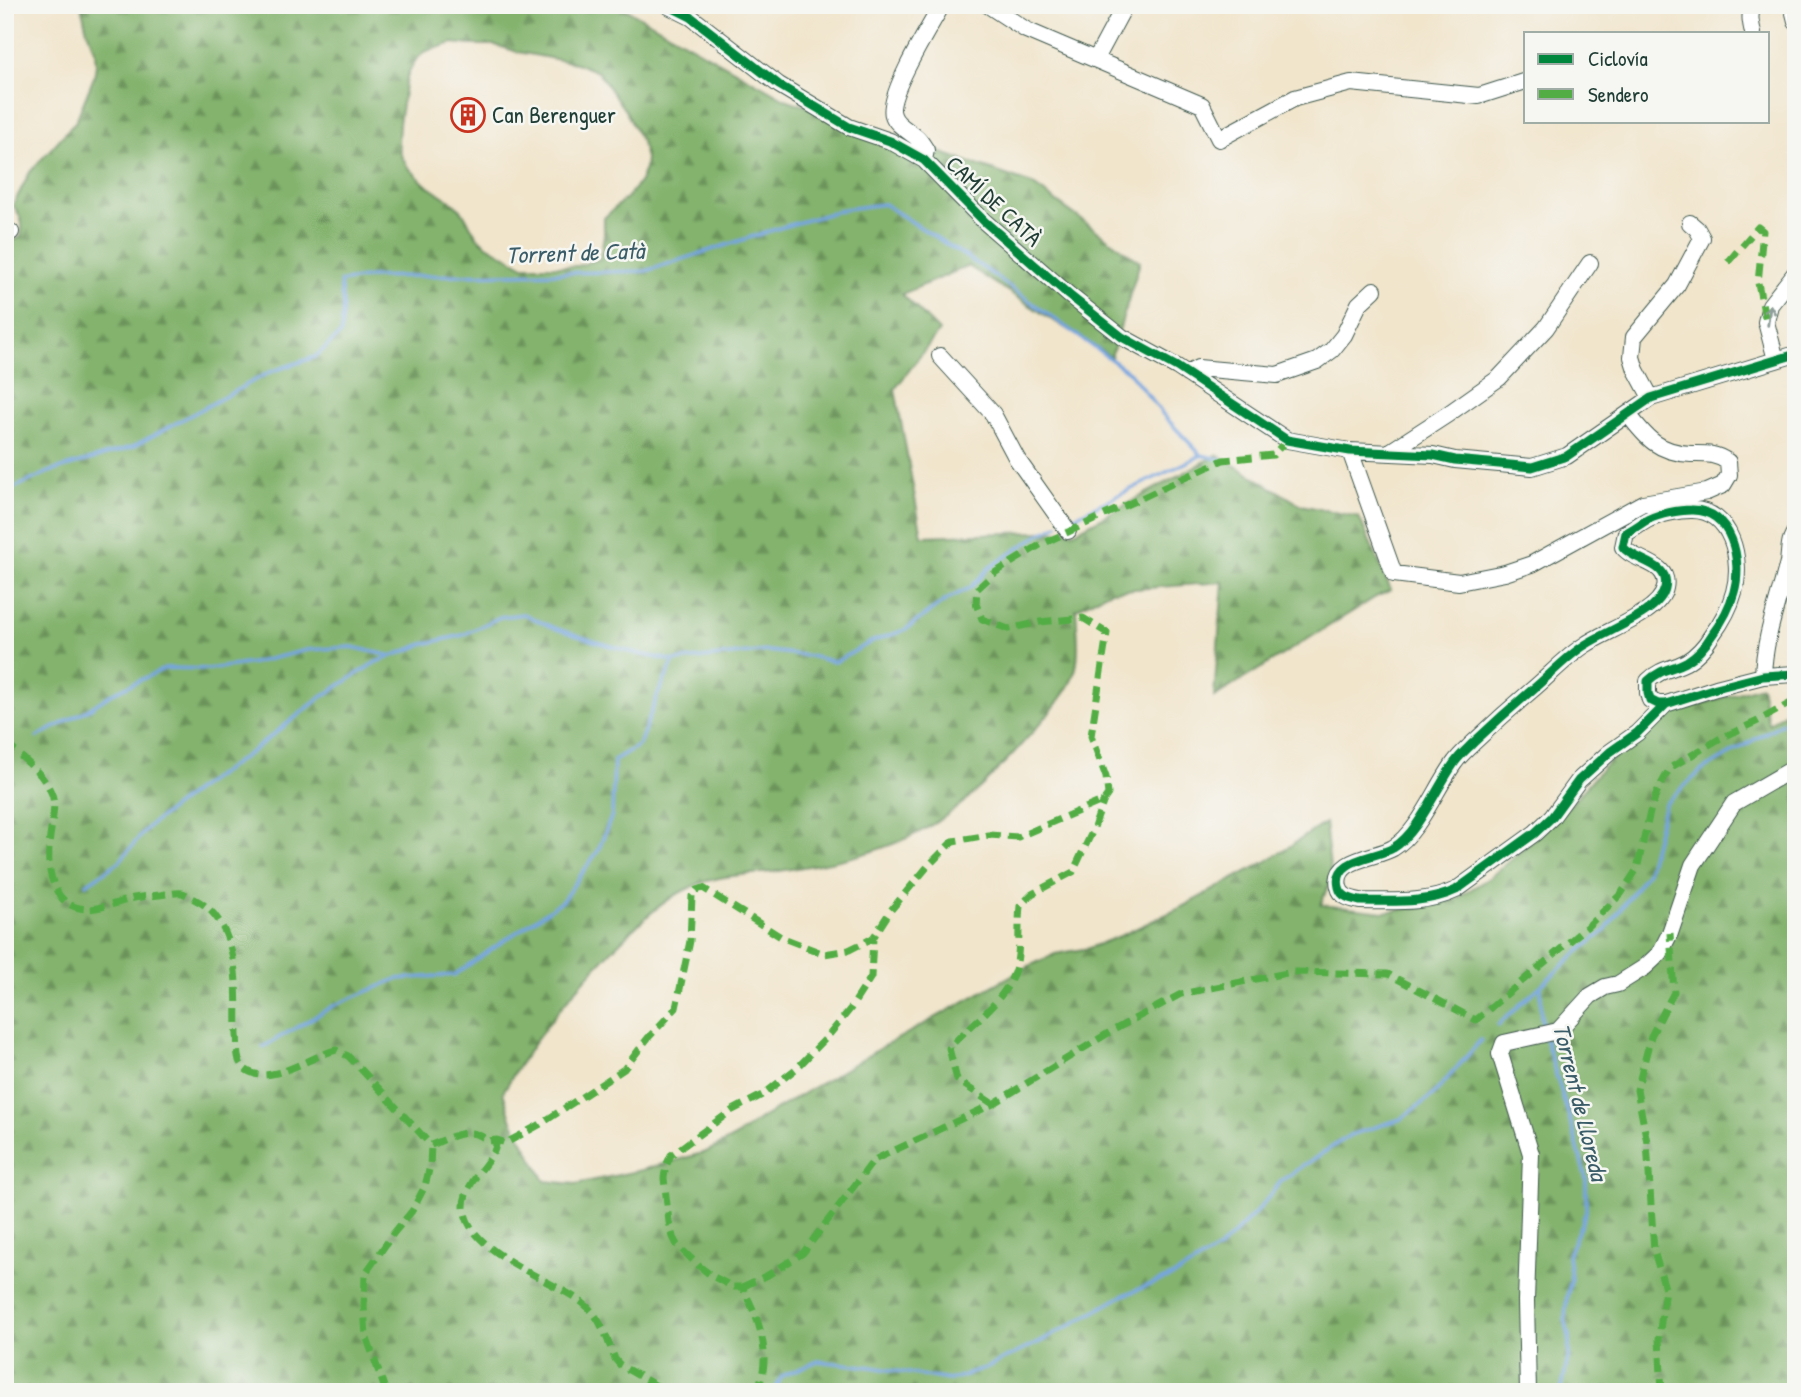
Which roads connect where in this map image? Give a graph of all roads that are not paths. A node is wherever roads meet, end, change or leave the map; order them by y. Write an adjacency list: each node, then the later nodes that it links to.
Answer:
1 (667, 5): 11 (street, CAMÍ DE CATÀ)
2 (942, 5): 11 (street)
3 (988, 5): 9 (street)
4 (1125, 5): 9 (street)
5 (1754, 5): 8 (street)
6 (1792, 5): 7 (street)
7 (1796, 21)
8 (1753, 32)
9 (1096, 60): 10 (street)
10 (1524, 82)
11 (924, 160): 19 (street, CAMÍ DE CATÀ)
12 (1690, 223): 20 (street)
13 (1590, 263): 23 (street)
14 (1794, 277): 18 (street, one-way to 14)
15 (1374, 290): 19 (street)
16 (1796, 355): 18 (street)
17 (940, 356): 24 (street)
18 (1776, 360): 20 (street)
19 (1187, 374): 22 (street, CAMÍ DE CATÀ)
20 (1651, 398): 21 (street)
21 (1628, 414): 22 (street); 23 (street)
22 (1349, 451): 23 (street)
23 (1388, 453)
24 (1068, 531)
25 (1796, 531): 27 (street)
26 (1796, 674): 27 (street)
27 (1763, 676): 28 (street)
28 (1665, 704): 28 (street)
29 (1796, 767): 30 (street)
30 (1528, 1392)

